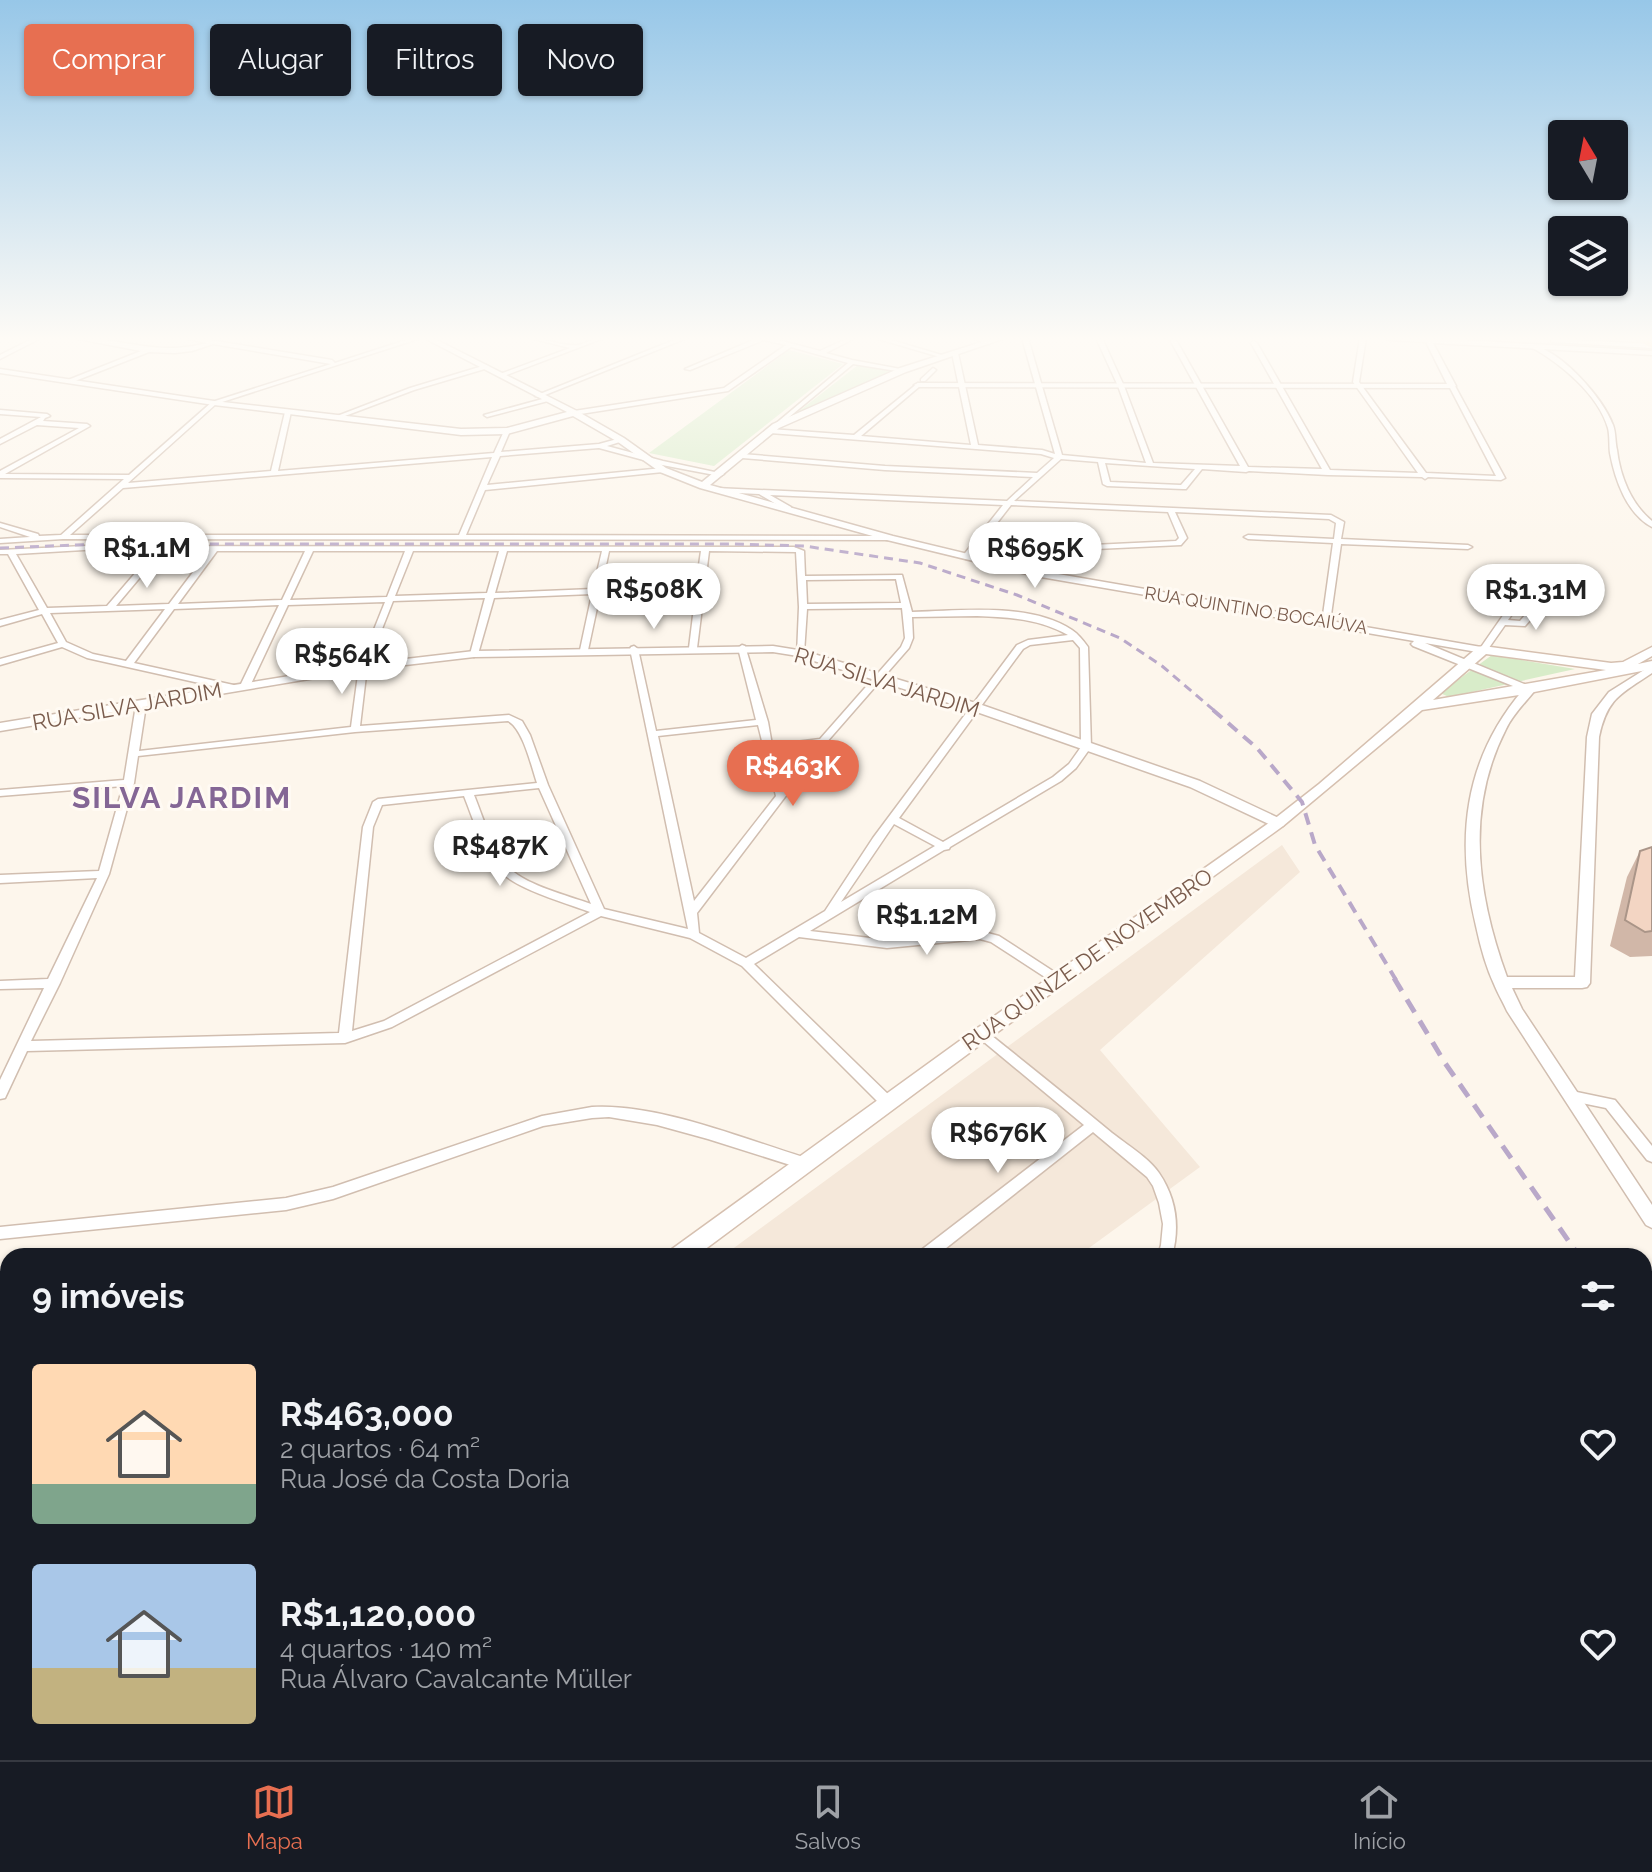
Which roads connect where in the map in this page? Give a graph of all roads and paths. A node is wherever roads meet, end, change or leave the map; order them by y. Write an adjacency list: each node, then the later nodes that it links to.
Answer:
1 (41, 420): 18 (street)
2 (194, 420): 40 (street)
3 (286, 420): 35 (street)
4 (354, 420): 20 (street)
5 (547, 420): 20 (street)
6 (586, 420): 22 (street, RUA QUINTINO BOCAIÚVA)
7 (782, 420): 19 (street)
8 (791, 420): 19 (street)
9 (876, 420): 21 (street)
10 (969, 420): 25 (street)
11 (1049, 420): 28 (street)
12 (1133, 420): 31 (street)
13 (1218, 420): 34 (street)
14 (1298, 420): 36 (street)
15 (1383, 420): 41 (street)
16 (1470, 420): 41 (street)
17 (1608, 420): 54 (street)
18 (37, 423): 23 (street); 38 (street)
19 (773, 428): 21 (street); 27 (street)
20 (507, 431): 26 (street)
21 (856, 437): 25 (street)
22 (621, 440): 24 (street); 29 (street, RUA QUINTINO BOCAIÚVA)
23 (0, 442)
24 (599, 446): 26 (street); 29 (street)
25 (975, 446): 28 (street)
26 (498, 454): 35 (street); 45 (street)
27 (742, 456): 37 (street); 39 (street)
28 (1059, 457): 30 (street); 39 (street)
29 (650, 460): 33 (street, RUA QUINTINO BOCAIÚVA); 37 (street)
30 (1101, 462): 31 (street); 44 (street)
31 (1150, 465): 32 (street)
32 (1199, 468): 34 (street); 44 (street)
33 (663, 470): 43 (street, RUA QUINTINO BOCAIÚVA); 45 (street)
34 (1246, 470): 36 (street)
35 (274, 472): 42 (street)
36 (1328, 473): 41 (street)
37 (720, 474): 43 (street)
38 (0, 475): 40 (street)
39 (1035, 475): 48 (street)
40 (129, 477): 42 (street)
41 (1425, 477)
42 (120, 486): 56 (street)
43 (703, 486): 46 (street, RUA QUINTINO BOCAIÚVA)
44 (1143, 487): 49 (street)
45 (483, 488): 55 (street)
46 (715, 490): 47 (street); 50 (street, RUA QUINTINO BOCAIÚVA)
47 (760, 491): 48 (street); 50 (street)
48 (1010, 501): 49 (street); 74 (street)
49 (1145, 508): 51 (street)
50 (788, 509): 52 (street, RUA QUINTINO BOCAIÚVA)
51 (1170, 509): 62 (street); 65 (street)
52 (837, 524): 59 (street, RUA QUINTINO BOCAIÚVA); 60 (street)
53 (0, 525): 58 (street)
54 (1652, 525)
55 (462, 536): 56 (street); 60 (street)
56 (63, 537): 58 (street)
57 (1248, 537): 62 (street)
58 (43, 538): 61 (street)
59 (890, 538): 60 (street); 74 (street, RUA QUINTINO BOCAIÚVA)
60 (832, 539)
61 (0, 541)
62 (1340, 541): 63 (street); 88 (street)
63 (1468, 547)
64 (705, 548): 69 (street); 75 (street); 76 (street)
65 (1075, 548)
66 (160, 549): 67 (street); 73 (street); 84 (street)
67 (214, 549): 68 (street); 85 (street)
68 (310, 549): 70 (street); 81 (street)
69 (606, 549): 71 (street); 77 (street)
70 (409, 550): 71 (street); 80 (street)
71 (503, 550): 79 (street)
72 (0, 552): 73 (street)
73 (11, 552): 87 (street)
74 (966, 557): 88 (street, RUA QUINTINO BOCAIÚVA)
75 (803, 578): 82 (street); 86 (street)
76 (700, 588): 77 (street); 94 (street)
77 (598, 592): 79 (street); 97 (street)
78 (1550, 593): 83 (street)
79 (492, 597): 80 (street); 101 (street)
80 (388, 601): 81 (street); 107 (street)
81 (283, 605): 85 (street); 111 (street)
82 (803, 607): 86 (street); 100 (street)
83 (1537, 607): 89 (street); 89 (street)
84 (109, 609): 85 (street); 87 (street)
85 (171, 609): 105 (street)
86 (907, 610): 92 (street); 109 (street)
87 (44, 611): 90 (street); 93 (street)
88 (1326, 622): 91 (street, RUA QUINTINO BOCAIÚVA)
89 (1504, 622): 98 (street)
90 (0, 623)
91 (1381, 630): 98 (street, RUA QUINTINO BOCAIÚVA); 103 (street)
92 (1076, 637): 115 (street); 121 (street)
93 (63, 644): 102 (street); 105 (street)
94 (693, 648): 95 (street, RUA SILVA JARDIM); 96 (street, RUA SILVA JARDIM)
95 (742, 648): 100 (street, RUA SILVA JARDIM); 116 (street)
96 (634, 649): 97 (street, RUA SILVA JARDIM); 119 (street)
97 (584, 650): 101 (street, RUA SILVA JARDIM)
98 (1483, 650): 103 (main road, RUA QUINZE DE NOVEMBRO); 104 (main road, RUA QUINTINO BOCAIÚVA)
99 (1652, 651): 108 (main road)
100 (800, 653): 109 (street, RUA SILVA JARDIM)
101 (474, 654): 107 (street, RUA SILVA JARDIM)
102 (0, 662)
103 (1466, 663): 112 (street); 114 (main road, RUA QUINZE DE NOVEMBRO)
104 (1572, 663): 108 (main road, RUA QUINTINO BOCAIÚVA); 110 (main road)
105 (129, 664): 111 (street)
106 (1652, 666): 108 (main road); 141 (street)
107 (363, 667): 111 (street, RUA SILVA JARDIM); 118 (street)
108 (1630, 667): 110 (main road)
109 (879, 678): 115 (street, RUA SILVA JARDIM); 120 (street)
110 (1567, 682): 112 (main road)
111 (240, 687): 113 (street, RUA SILVA JARDIM)
112 (1530, 689): 114 (main road); 141 (street)
113 (141, 705): 117 (street, RUA SILVA JARDIM); 123 (street)
114 (1417, 706): 130 (main road, RUA QUINZE DE NOVEMBRO)
115 (975, 707): 121 (street, RUA SILVA JARDIM); 129 (street)
116 (763, 722): 119 (street); 122 (street)
117 (0, 727)
118 (355, 729): 123 (street); 125 (street)
119 (651, 734): 135 (street)
120 (823, 741): 122 (street); 128 (street)
121 (1086, 747): 130 (street, RUA SILVA JARDIM); 131 (street)
122 (770, 748): 128 (street)
123 (134, 754): 124 (street)
124 (129, 783): 126 (street); 132 (street)
125 (543, 785): 127 (street); 134 (street)
126 (0, 793)
127 (468, 793): 134 (street); 145 (street)
128 (781, 796): 135 (street)
129 (893, 819): 131 (street); 136 (street)
130 (1278, 823): 140 (main road, RUA QUINZE DE NOVEMBRO)
131 (945, 847): 136 (street)
132 (104, 874): 133 (street); 142 (street)
133 (0, 879)
134 (600, 912): 138 (street); 145 (street)
135 (691, 913): 138 (street)
136 (828, 914): 137 (street)
137 (796, 933): 139 (street); 140 (street)
138 (694, 935): 139 (street)
139 (746, 963): 149 (street)
140 (1058, 980): 144 (main road, RUA QUINZE DE NOVEMBRO)
141 (1500, 982): 148 (street)
142 (54, 983): 143 (street); 146 (street)
143 (0, 985)
144 (982, 1034): 149 (main road, RUA QUINZE DE NOVEMBRO); 150 (street)
145 (345, 1038): 146 (street)
146 (25, 1046): 147 (street)
147 (0, 1094)
148 (1572, 1096): 151 (street); 153 (street)
149 (888, 1103): 152 (main road, RUA QUINZE DE NOVEMBRO)
150 (1094, 1124): 156 (street); 157 (street)
151 (1652, 1156)
152 (806, 1164): 154 (street); 155 (main road, RUA QUINZE DE NOVEMBRO)
153 (1652, 1220)
154 (0, 1233)
155 (691, 1248)
156 (935, 1248)
157 (1168, 1248)

